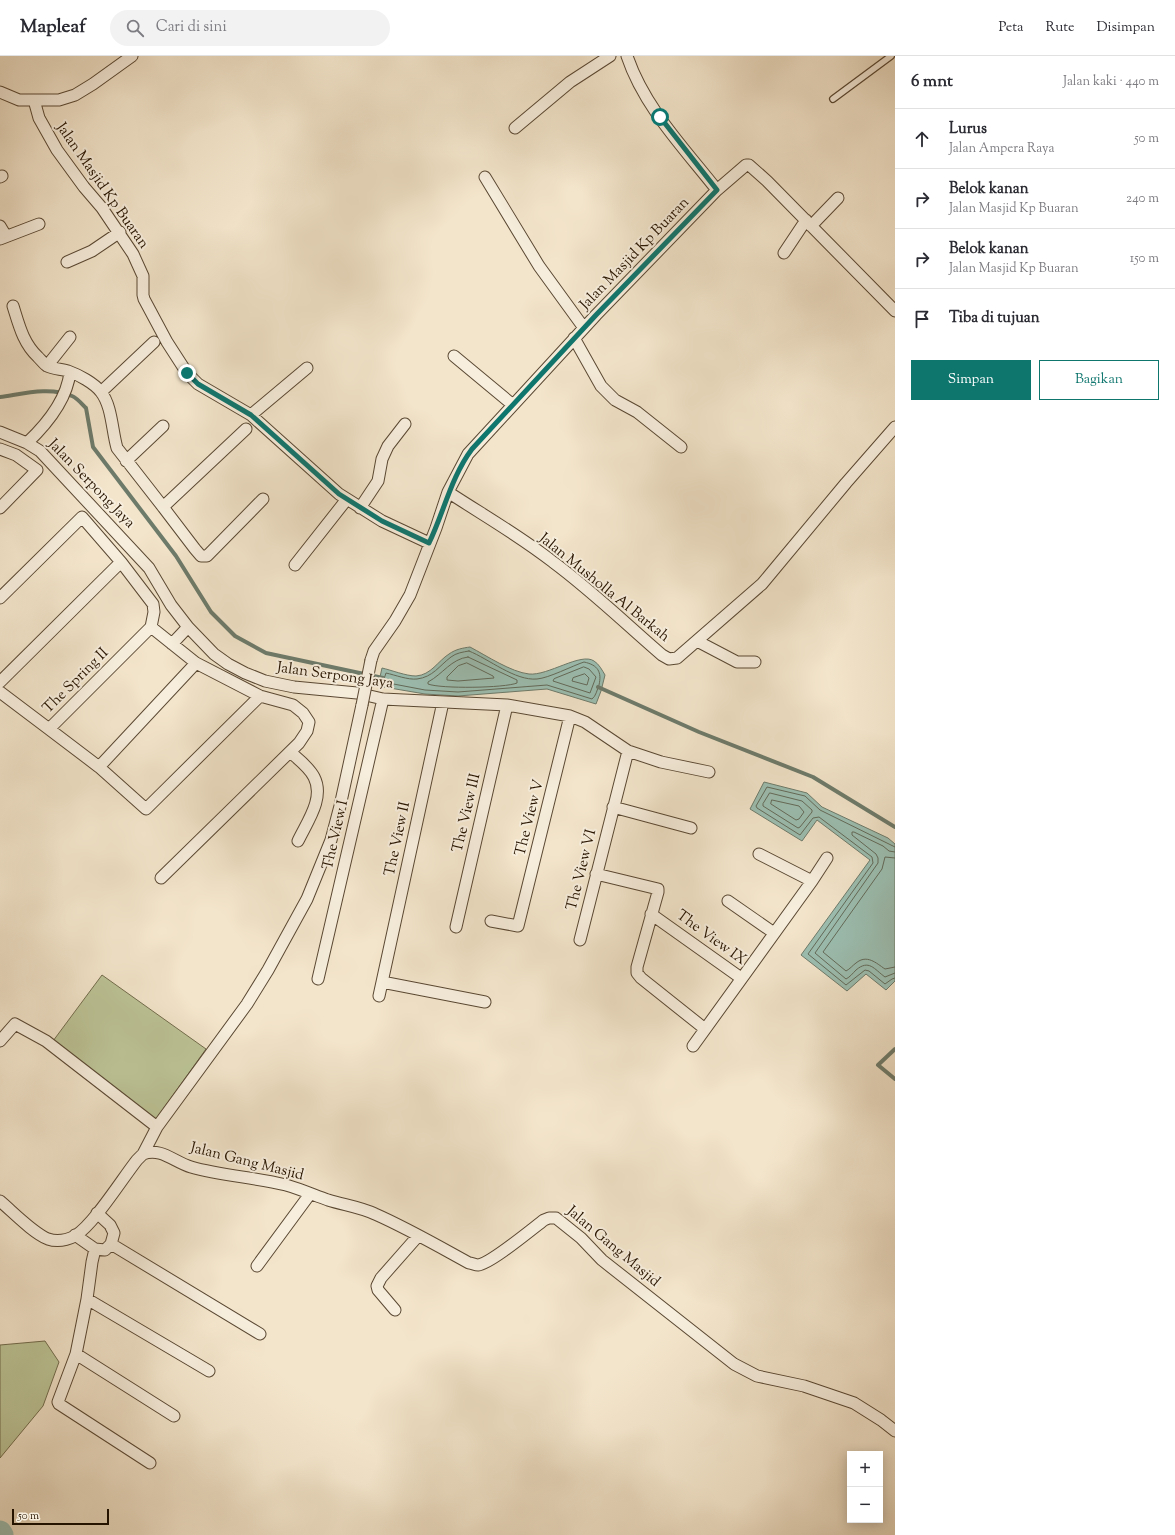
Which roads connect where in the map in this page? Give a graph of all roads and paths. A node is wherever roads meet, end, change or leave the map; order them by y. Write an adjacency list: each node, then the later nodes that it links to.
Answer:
1 (132, 56): 7 (street)
2 (610, 56): 8 (street)
3 (627, 56): 10 (street)
4 (891, 56): 6 (lane)
5 (0, 92): 7 (street)
6 (833, 99)
7 (34, 100): 15 (street, Jalan Masjid Kp Buaran)
8 (515, 128)
9 (485, 177): 21 (street)
10 (717, 190): 12 (street); 21 (street, Jalan Masjid Kp Buaran)
11 (838, 198): 12 (street)
12 (809, 223): 17 (street); 20 (street)
13 (39, 224): 16 (street)
14 (0, 226): 16 (street)
15 (120, 232): 18 (street); 31 (street, Jalan Masjid Kp Buaran)
16 (3, 238)
17 (784, 253)
18 (67, 262)
19 (13, 306): 26 (street)
20 (895, 311)
21 (584, 328): 23 (street, Jalan Masjid Kp Buaran)
22 (70, 337): 26 (street)
23 (574, 338): 30 (street, Jalan Masjid Kp Buaran); 38 (street)
24 (154, 342): 29 (street)
25 (454, 356): 30 (street)
26 (47, 366): 28 (street)
27 (307, 368): 31 (street)
28 (69, 377): 29 (street); 37 (street)
29 (101, 392): 40 (street)
30 (513, 405): 41 (street, Jalan Masjid Kp Buaran)
31 (251, 415): 43 (street, Jalan Masjid Kp Buaran)
32 (405, 424): 46 (street)
33 (164, 426): 40 (street)
34 (895, 427): 53 (street, Jalan Musholla Al Barkah)
35 (246, 430): 44 (street)
36 (0, 432): 37 (street, Jalan Serpong Jaya)
37 (27, 443): 52 (street, Jalan Serpong Jaya)
38 (681, 447)
39 (0, 449): 45 (street)
40 (126, 461): 44 (street)
41 (448, 492): 47 (street, Jalan Masjid Kp Buaran); 53 (street, Jalan Musholla Al Barkah)
42 (263, 499): 44 (street)
43 (347, 499): 46 (street, Jalan Masjid Kp Buaran); 49 (street)
44 (163, 507)
45 (0, 508)
46 (360, 508): 47 (street, Jalan Masjid Kp Buaran)
47 (429, 543): 91 (street, bridge)
48 (121, 562): 50 (street); 51 (street); 57 (street)
49 (295, 565)
50 (0, 598)
51 (151, 627): 54 (street); 64 (street, The Spring II)
52 (188, 627): 54 (street); 60 (street, Jalan Serpong Jaya)
53 (697, 641): 55 (street)
54 (172, 644): 56 (street)
55 (755, 662)
56 (196, 663): 59 (street); 67 (street)
57 (0, 682)
58 (0, 692): 64 (street, The Spring II)
59 (260, 696): 66 (street); 67 (street)
60 (384, 699): 61 (street, Jalan Serpong Jaya); 84 (street, The View I)
61 (443, 702): 62 (street, Jalan Serpong Jaya); 85 (street, The View II)
62 (507, 705): 63 (street, Jalan Serpong Jaya); 80 (street, The View III)
63 (570, 716): 65 (street, Jalan Serpong Jaya); 79 (street, The View V)
64 (49, 729): 67 (street)
65 (628, 751): 68 (street, Jalan Serpong Jaya); 69 (street, The View VI)
66 (290, 752): 71 (street); 75 (street)
67 (99, 767)
68 (709, 772)
69 (613, 808): 70 (street); 74 (street, The View VI)
70 (690, 828)
71 (298, 841)
72 (760, 854): 76 (street)
73 (827, 858): 76 (street)
74 (596, 874): 78 (street, The View IX); 82 (street, The View VI)
75 (161, 878)
76 (812, 881): 81 (street)
77 (728, 901): 81 (street)
78 (651, 914): 83 (street, The View IX); 88 (street, The View IX)
79 (491, 921)
80 (456, 927)
81 (774, 933): 83 (street)
82 (580, 940)
83 (741, 978): 88 (street, The View IX)
84 (318, 979)
85 (382, 982): 86 (street, The View II); 87 (street)
86 (379, 996)
87 (485, 1002)
88 (705, 1029): 90 (street, The View IX)
89 (0, 1041): 91 (street)
90 (693, 1046)
91 (158, 1127): 92 (street)
92 (143, 1154): 93 (street, Jalan Gang Masjid); 95 (street)
93 (310, 1194): 97 (street, Jalan Gang Masjid); 100 (street)
94 (0, 1201): 96 (street)
95 (97, 1213): 96 (street); 98 (street)
96 (76, 1235): 99 (street)
97 (418, 1236): 102 (street); 107 (street, Jalan Gang Masjid)
98 (111, 1244): 99 (street); 103 (street)
99 (95, 1250): 101 (street)
100 (257, 1266)
101 (87, 1300): 104 (street); 105 (street)
102 (395, 1310)
103 (260, 1334)
104 (76, 1354): 106 (street); 108 (street)
105 (209, 1372)
106 (174, 1416)
107 (895, 1431)
108 (150, 1463)

